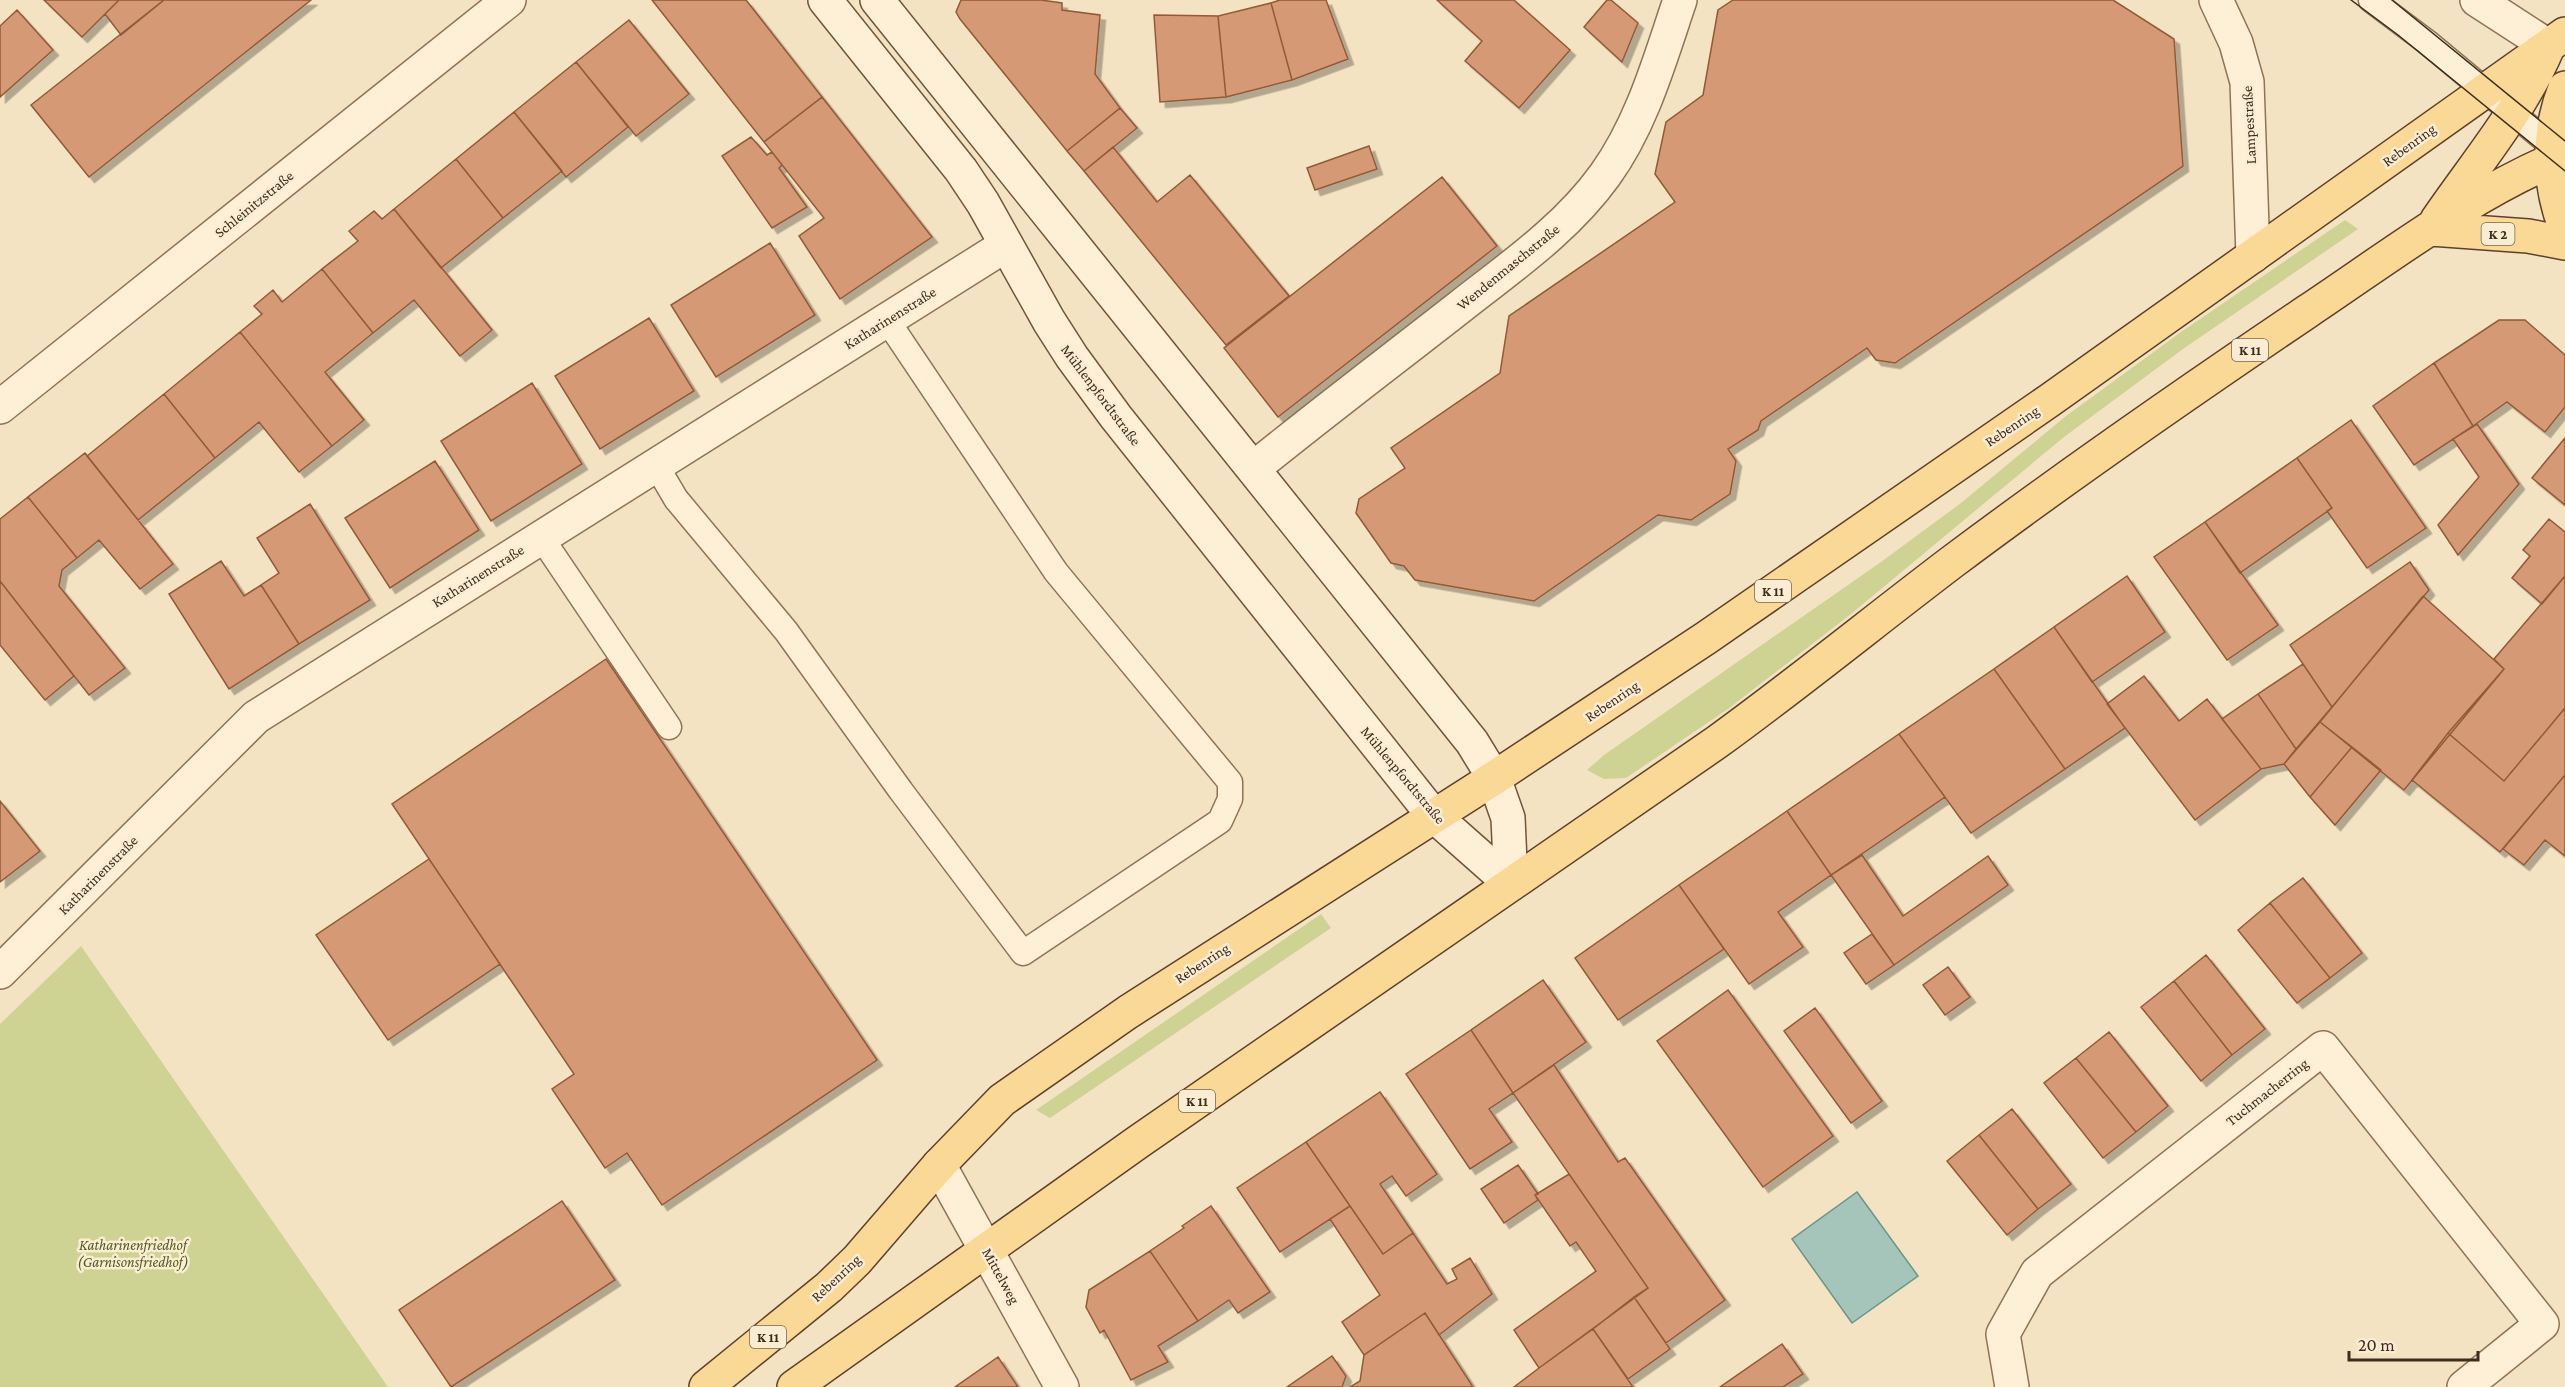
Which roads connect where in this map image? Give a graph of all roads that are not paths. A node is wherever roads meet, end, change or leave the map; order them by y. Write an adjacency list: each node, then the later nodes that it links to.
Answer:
1 (509, 0): 21 (street, Schleinitzstraße)
2 (825, 0): 18 (street, Mühlenpfordtstraße)
3 (878, 0): 23 (street)
4 (1680, 0): 23 (street, Wendenmaschstraße)
5 (2216, 0): 19 (street, Lampestraße)
6 (2370, 0): 10 (lane)
7 (2477, 0): 8 (street)
8 (2559, 46): 10 (main road, Rebenring / K 11); 11 (main road, K 11)
9 (2565, 88): 13 (main road)
10 (2485, 91): 11 (lane); 12 (main road, Rebenring / K 11)
11 (2512, 116): 13 (lane); 14 (main road, K 11)
12 (2430, 130): 14 (main road); 19 (main road, Rebenring / K 11)
13 (2560, 154): 15 (main road); 16 (main road, K 11)
14 (2478, 161): 16 (main road, K 11)
15 (2565, 227)
16 (2431, 229): 17 (main road, K 2); 28 (main road, K 11)
17 (2565, 243)
18 (1006, 245): 20 (street, Katharinenstraße); 27 (street, Mühlenpfordtstraße)
19 (2253, 256): 26 (main road, Rebenring / K 11)
20 (887, 320): 22 (street, Katharinenstraße); 22 (lane)
21 (0, 407)
22 (656, 465): 24 (street, Katharinenstraße)
23 (1254, 468): 26 (street)
24 (542, 537): 25 (lane); 29 (street, Katharinenstraße)
25 (669, 727)
26 (1494, 778): 27 (main road, Rebenring / K 11); 28 (street)
27 (1433, 815): 28 (street, Mühlenpfordtstraße); 30 (main road, Rebenring / K 11)
28 (1512, 884): 31 (main road, K 11)
29 (0, 972)
30 (939, 1165): 31 (street, Mittelweg); 32 (main road, Rebenring / K 11)
31 (987, 1250): 33 (main road, K 11); 34 (street, Mittelweg)
32 (706, 1387)
33 (794, 1387)
34 (1062, 1387)
35 (2012, 1387): 36 (street, Tuchmacherring)
36 (2464, 1387)

